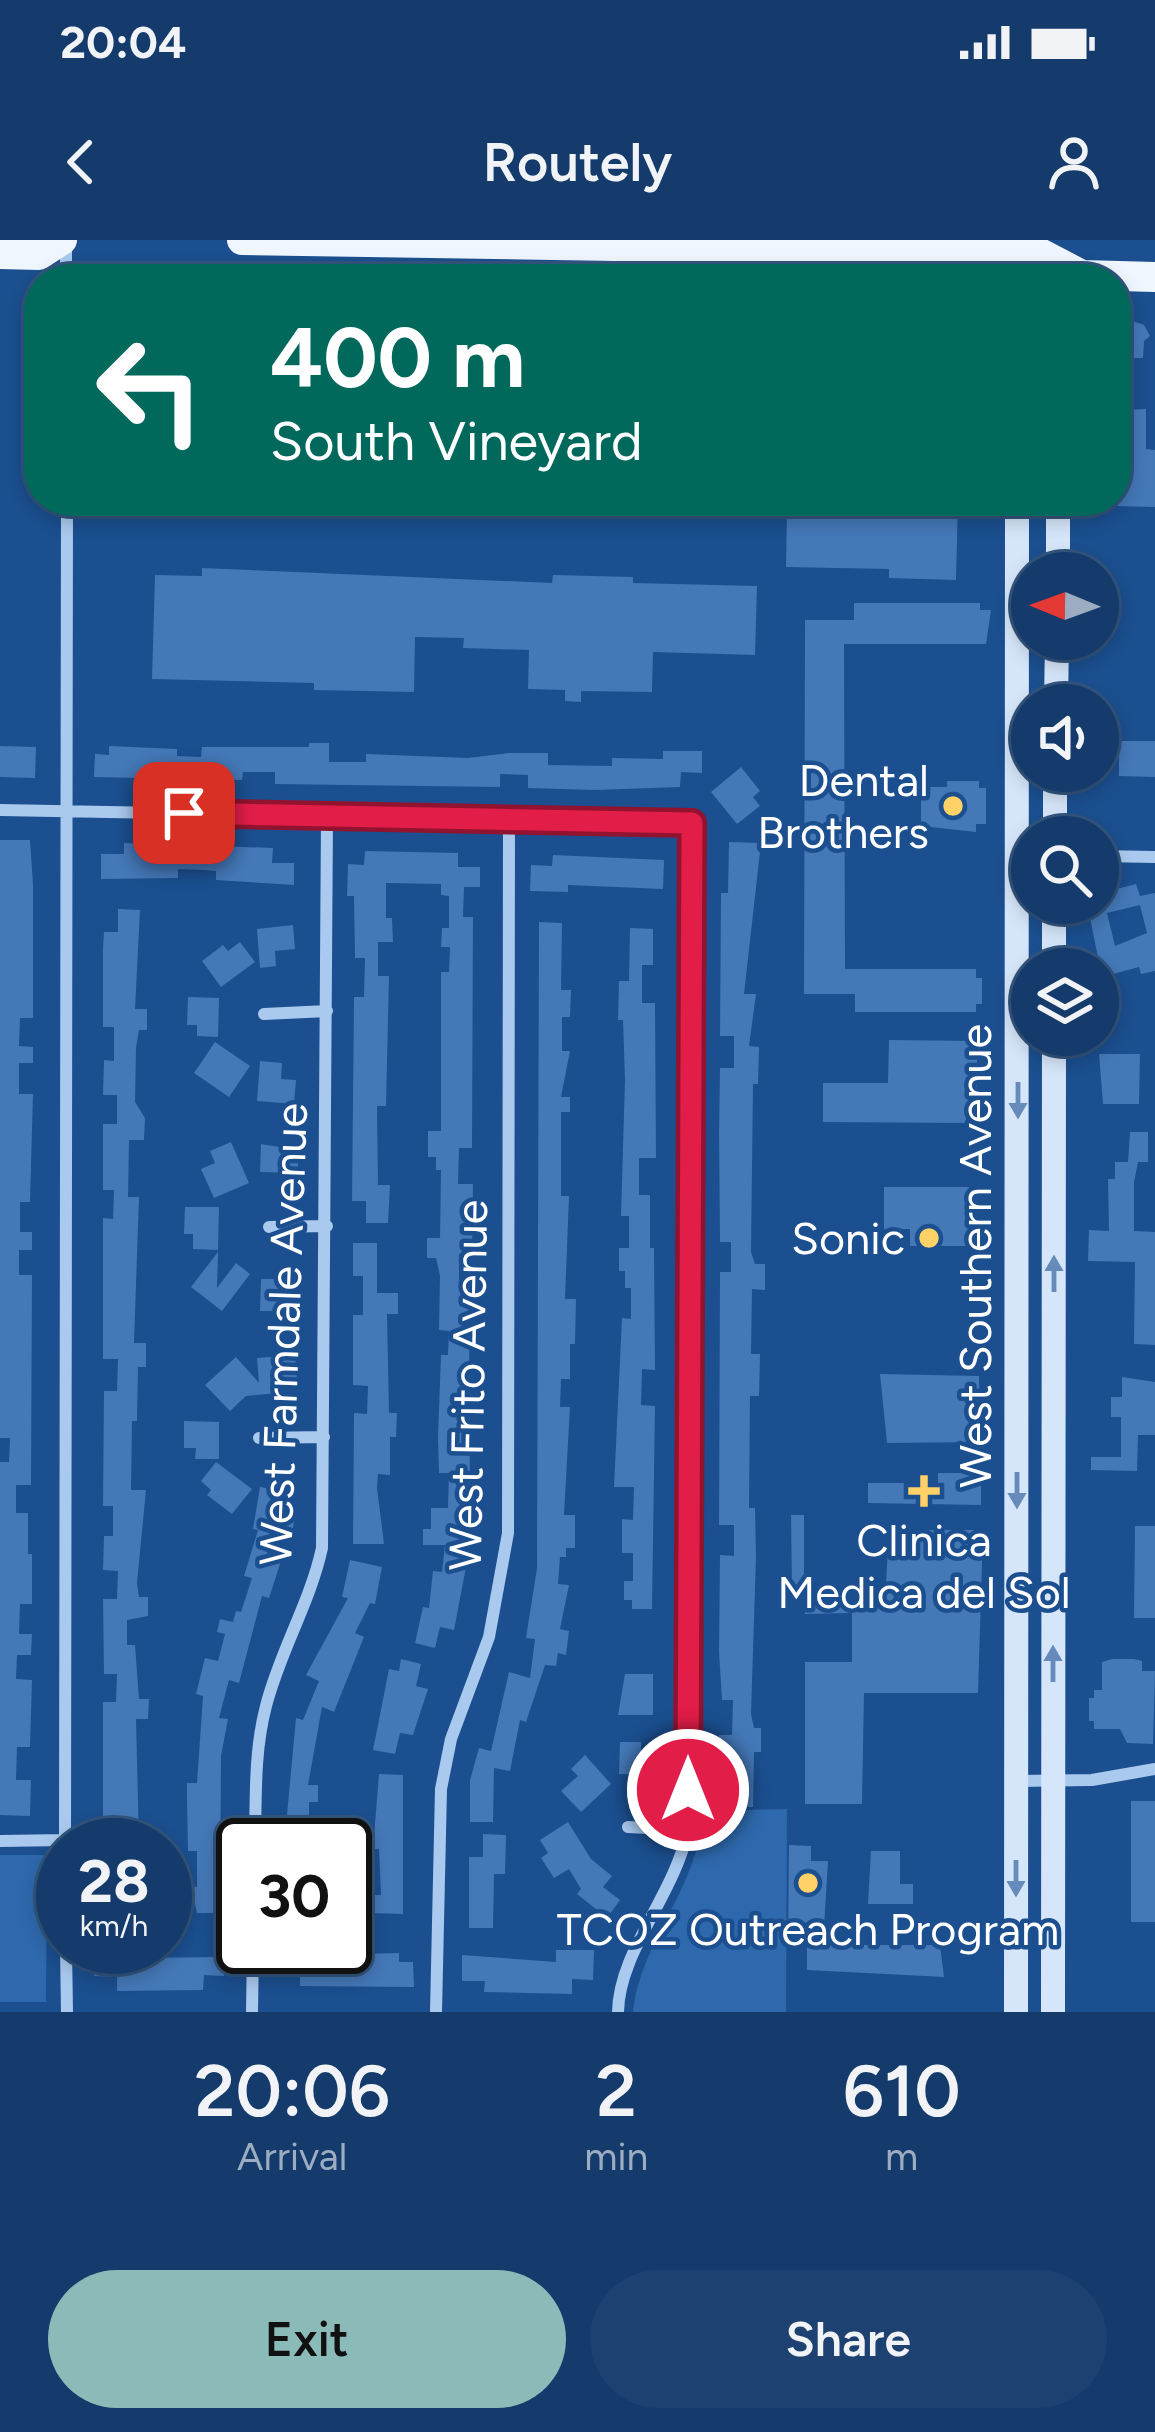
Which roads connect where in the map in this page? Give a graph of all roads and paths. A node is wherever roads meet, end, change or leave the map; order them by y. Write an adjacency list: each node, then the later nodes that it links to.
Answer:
1 (64, 240): 3 (main road)
2 (242, 240): 4 (main road)
3 (0, 254)
4 (1045, 258)
5 (67, 516): 10 (street)
6 (1017, 516): 23 (main road, West Southern Avenue, one-way to 23)
7 (1058, 516): 8 (main road)
8 (1058, 552)
9 (0, 810): 10 (street)
10 (69, 811): 11 (street); 25 (street)
11 (327, 817): 12 (street); 15 (street, West Farmdale Avenue)
12 (509, 823): 28 (street); 35 (street, West Frito Avenue)
13 (1119, 856): 14 (street)
14 (1155, 857)
15 (327, 1011): 16 (street); 18 (street, West Farmdale Avenue)
16 (264, 1014)
17 (1054, 1056): 24 (main road, West Southern Avenue, one-way to 17)
18 (327, 1226): 19 (street); 20 (street, West Farmdale Avenue)
19 (269, 1228)
20 (324, 1437): 21 (street); 26 (street, West Farmdale Avenue)
21 (259, 1438)
22 (1155, 1769): 24 (street)
23 (1016, 1781): 24 (street); 37 (main road, West Southern Avenue, one-way to 37)
24 (1052, 1781): 38 (main road, West Southern Avenue)
25 (65, 1818)
26 (256, 1818)
27 (628, 1827): 28 (street)
28 (688, 1830): 36 (street)
29 (0, 1841): 30 (street)
30 (36, 1842)
31 (66, 1974): 33 (street)
32 (253, 1974): 34 (street)
33 (67, 2012)
34 (252, 2012)
35 (436, 2012)
36 (618, 2012)
37 (1016, 2012)
38 (1053, 2012)

